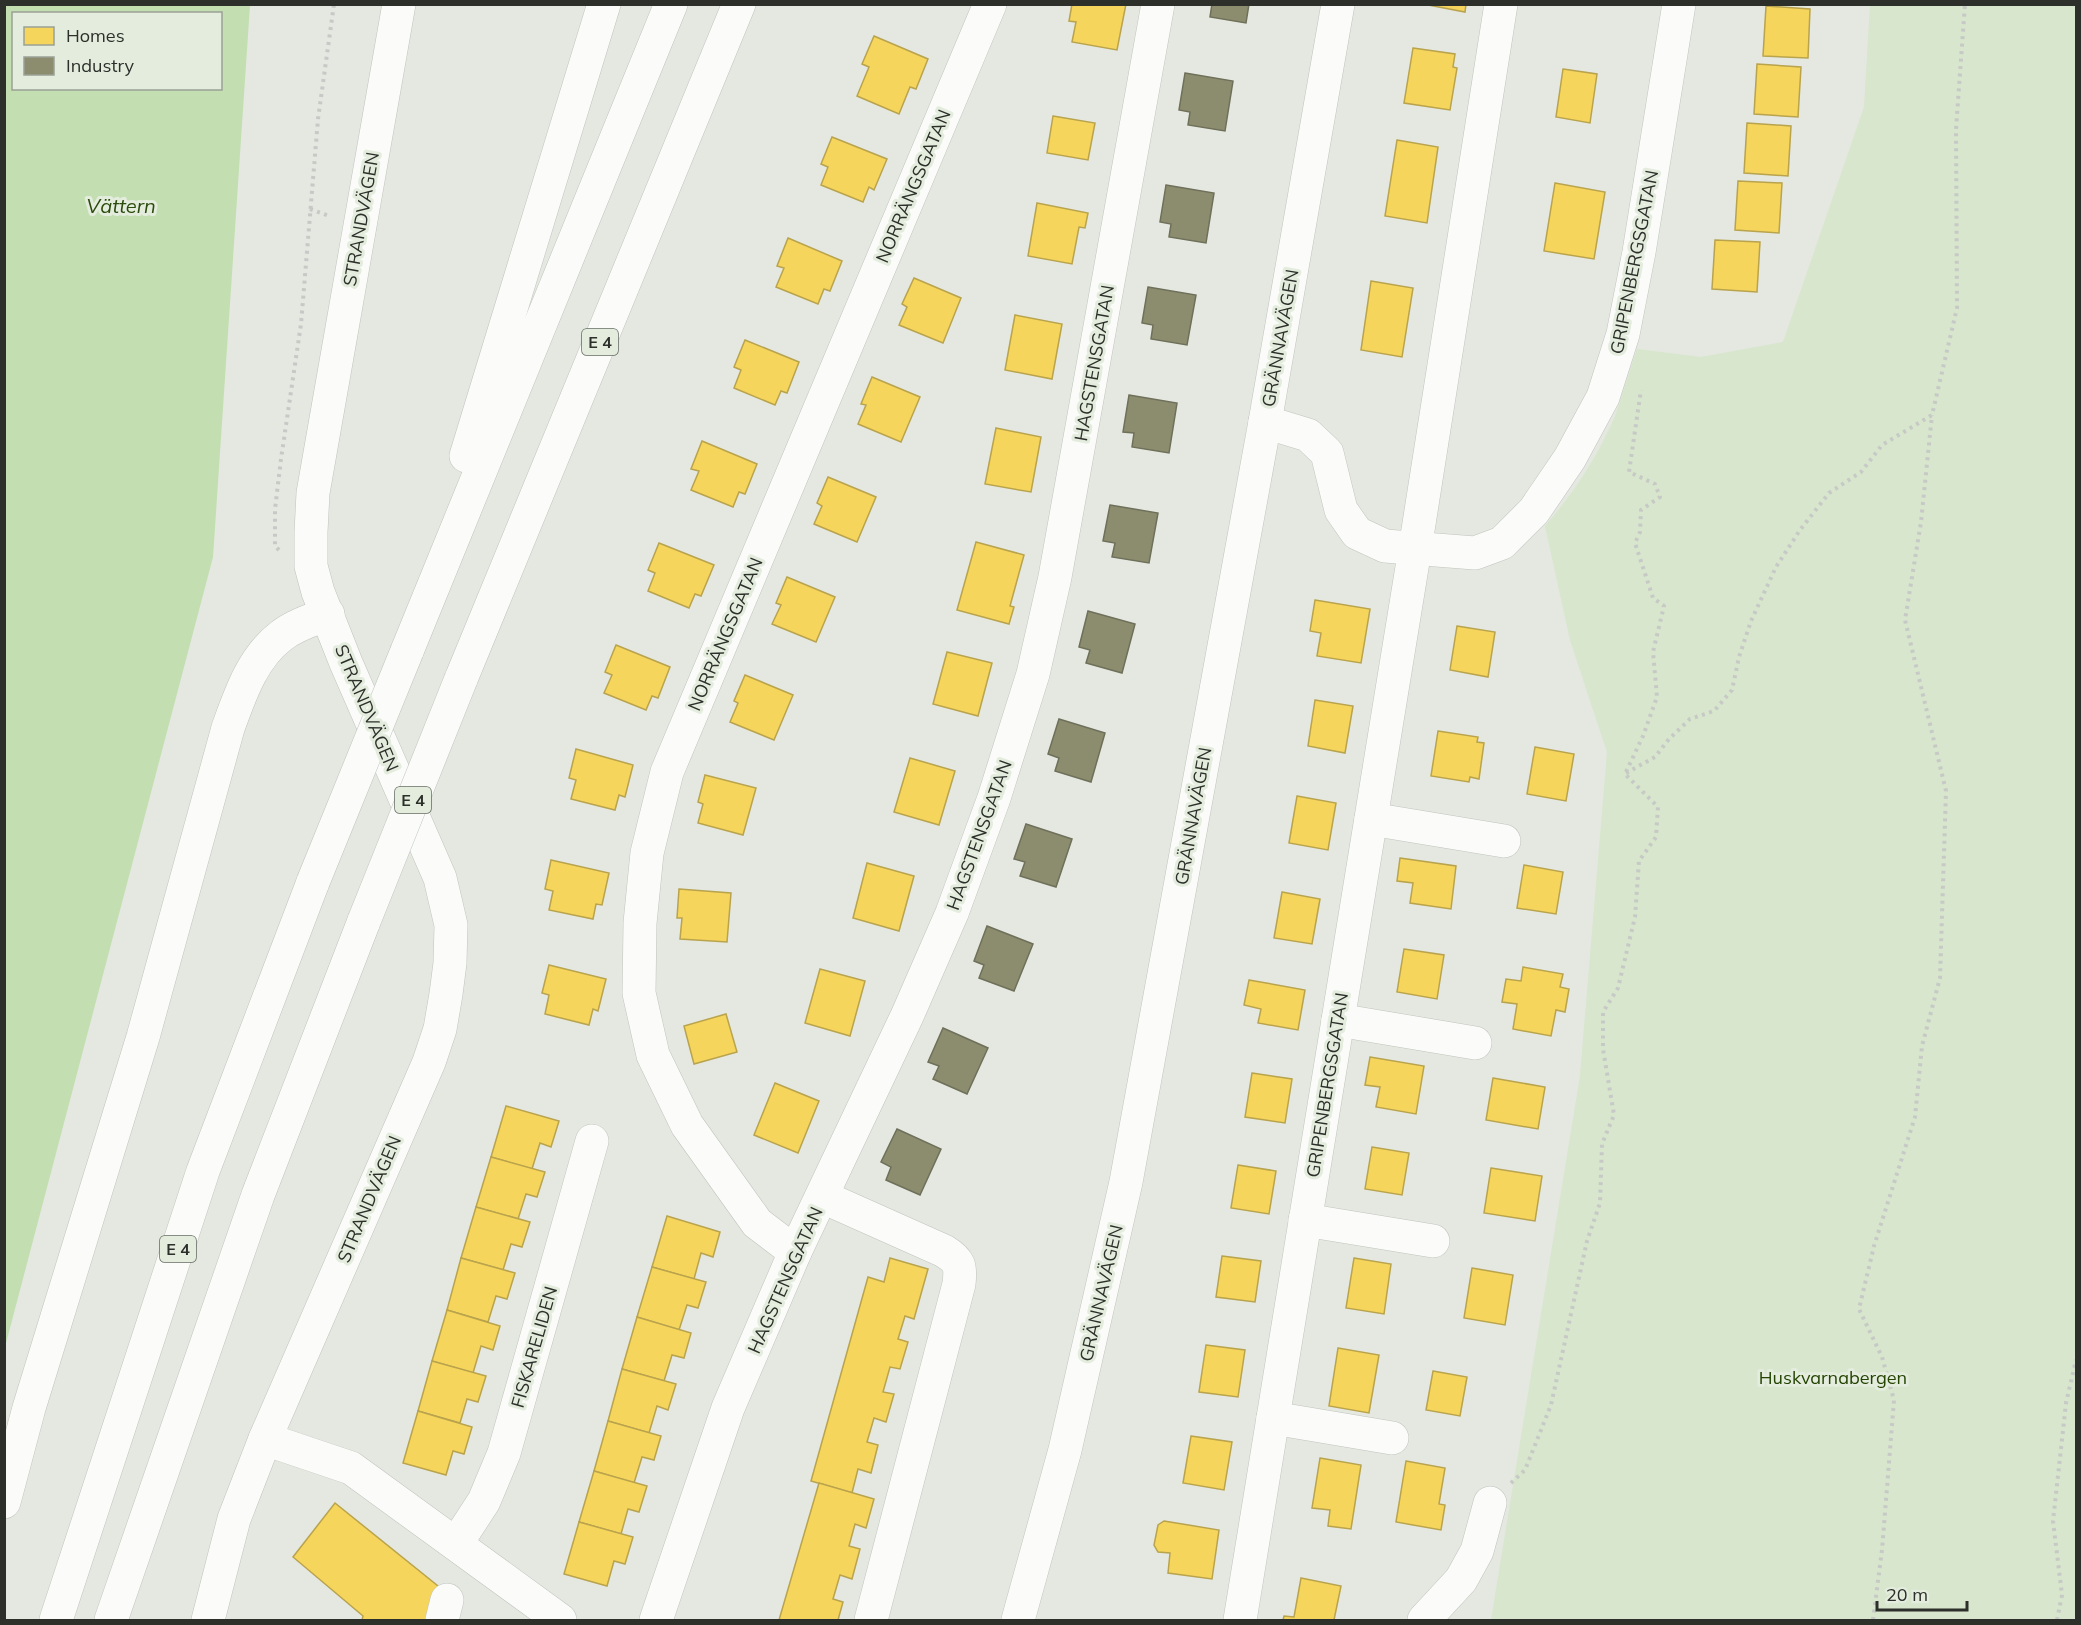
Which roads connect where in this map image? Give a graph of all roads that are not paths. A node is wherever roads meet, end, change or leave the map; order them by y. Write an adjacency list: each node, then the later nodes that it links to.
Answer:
1 (399, 4): 12 (main road, STRANDVÄGEN)
2 (604, 4): 13 (main road)
3 (670, 4): 13 (main road, E 4)
4 (740, 4): 30 (main road, E 4, bridge)
5 (990, 4): 22 (main road, NORRÄNGSGATAN)
6 (1158, 4): 19 (main road, HAGSTENSGATAN)
7 (1338, 4): 10 (main road, GRÄNNAVÄGEN)
8 (1501, 4): 11 (main road, GRIPENBERGSGATAN)
9 (1679, 4): 11 (main road, GRIPENBERGSGATAN)
10 (1266, 422): 11 (main road, GRIPENBERGSGATAN); 35 (main road, GRÄNNAVÄGEN)
11 (1415, 549): 14 (main road, GRIPENBERGSGATAN)
12 (328, 614): 24 (main road, STRANDVÄGEN); 26 (main road)
13 (407, 651): 29 (main road, E 4, bridge)
14 (1371, 819): 15 (main road); 16 (main road, GRIPENBERGSGATAN)
15 (1503, 841)
16 (1338, 1020): 17 (main road); 20 (main road, GRIPENBERGSGATAN)
17 (1475, 1043)
18 (592, 1141): 28 (main road, FISKARELIDEN)
19 (822, 1197): 22 (main road, HAGSTENSGATAN); 34 (main road)
20 (1305, 1220): 21 (main road); 23 (main road, GRIPENBERGSGATAN)
21 (1433, 1241)
22 (795, 1252): 33 (main road, HAGSTENSGATAN)
23 (1273, 1418): 25 (main road); 36 (main road, GRIPENBERGSGATAN)
24 (265, 1438): 28 (main road); 31 (main road, STRANDVÄGEN)
25 (1392, 1438)
26 (4, 1502)
27 (1490, 1503): 37 (main road)
28 (456, 1545): 32 (main road)
29 (56, 1620)
30 (111, 1620)
31 (208, 1620)
32 (560, 1620)
33 (656, 1620)
34 (871, 1620)
35 (1018, 1620)
36 (1240, 1620)
37 (1424, 1620)

